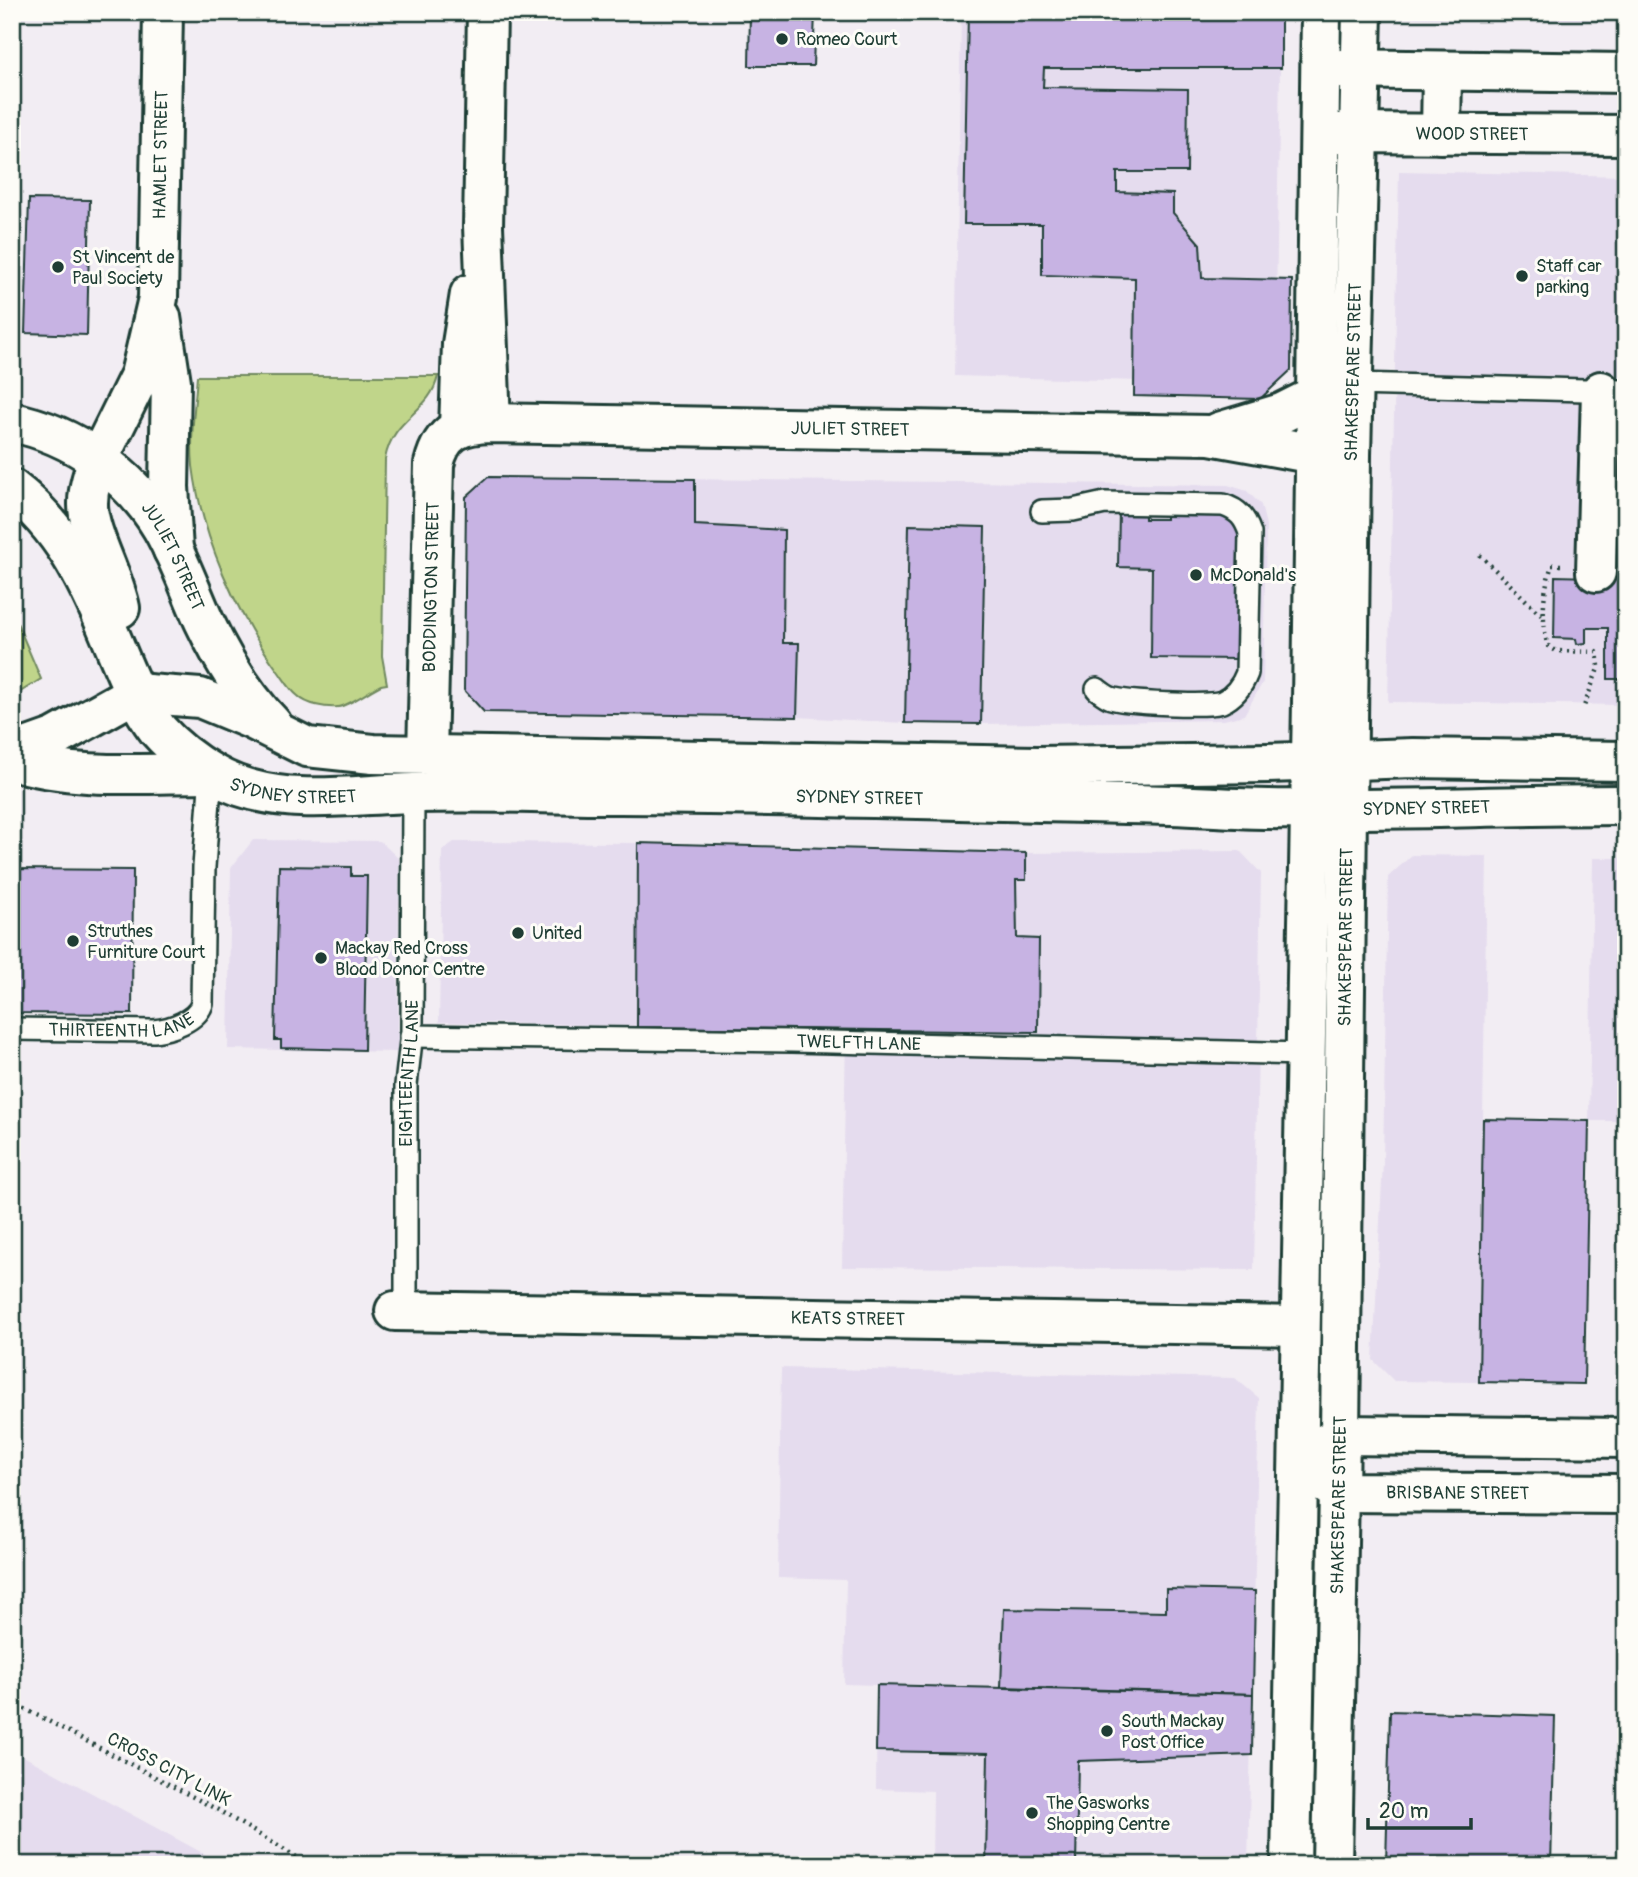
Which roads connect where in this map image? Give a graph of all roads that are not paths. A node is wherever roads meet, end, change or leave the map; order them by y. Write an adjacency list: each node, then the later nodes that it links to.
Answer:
1 (163, 12): 13 (street, HAMLET STREET)
2 (486, 12): 18 (street)
3 (1321, 12): 5 (street, SHAKESPEARE STREET)
4 (1362, 12): 6 (street, SHAKESPEARE STREET)
5 (1320, 68): 6 (street); 9 (street, SHAKESPEARE STREET)
6 (1360, 69): 7 (street); 10 (street, SHAKESPEARE STREET)
7 (1443, 71): 8 (street); 11 (street)
8 (1626, 73)
9 (1320, 133): 10 (street, WOOD STREET); 16 (street, SHAKESPEARE STREET)
10 (1359, 133): 11 (street, WOOD STREET); 14 (street, SHAKESPEARE STREET)
11 (1441, 134): 12 (street, WOOD STREET)
12 (1626, 135)
13 (158, 298): 21 (street, HAMLET STREET); 24 (street, HAMLET STREET)
14 (1353, 384): 15 (lane); 20 (street, SHAKESPEARE STREET)
15 (1613, 391): 25 (street)
16 (1316, 396): 19 (street, JULIET STREET); 20 (street, SHAKESPEARE STREET)
17 (12, 422): 21 (street, JULIET STREET)
18 (475, 426): 19 (street, JULIET STREET); 30 (street, BODDINGTON STREET)
19 (1210, 435): 20 (street, JULIET STREET)
20 (1333, 455): 32 (street, SHAKESPEARE STREET)
21 (98, 460): 24 (street, JULIET STREET); 26 (street, HAMLET STREET)
22 (12, 489): 26 (street)
23 (1042, 511): 27 (lane)
24 (173, 550): 28 (street, JULIET STREET)
25 (1597, 569)
26 (127, 676): 28 (street, SYDNEY STREET); 29 (street); 34 (street, SYDNEY STREET)
27 (1097, 689)
28 (288, 737): 30 (street, SYDNEY STREET)
29 (12, 753)
30 (427, 755): 32 (street, SYDNEY STREET); 35 (street, BODDINGTON STREET)
31 (12, 760): 34 (street)
32 (1329, 761): 33 (street, SYDNEY STREET); 37 (street, SHAKESPEARE STREET)
33 (1626, 761)
34 (211, 773): 35 (street, SYDNEY STREET); 38 (lane, THIRTEENTH LANE)
35 (413, 793): 37 (street, SYDNEY STREET); 39 (lane, EIGHTEENTH LANE)
36 (1626, 805): 37 (street, SYDNEY STREET)
37 (1329, 809): 40 (street, SHAKESPEARE STREET); 43 (street, SHAKESPEARE STREET)
38 (12, 1029)
39 (411, 1036): 40 (lane, TWELFTH LANE); 41 (lane, EIGHTEENTH LANE)
40 (1306, 1054): 42 (street, SHAKESPEARE STREET)
41 (400, 1311): 42 (street, KEATS STREET)
42 (1300, 1326): 46 (street, SHAKESPEARE STREET)
43 (1340, 1435): 44 (street); 46 (street); 47 (street, SHAKESPEARE STREET)
44 (1419, 1435): 45 (street); 48 (street)
45 (1626, 1438)
46 (1298, 1462): 47 (street); 50 (street, SHAKESPEARE STREET)
47 (1338, 1492): 48 (street, BRISBANE STREET); 51 (street, SHAKESPEARE STREET)
48 (1419, 1493): 49 (street, BRISBANE STREET)
49 (1626, 1494)
50 (1291, 1865)
51 (1332, 1865)

